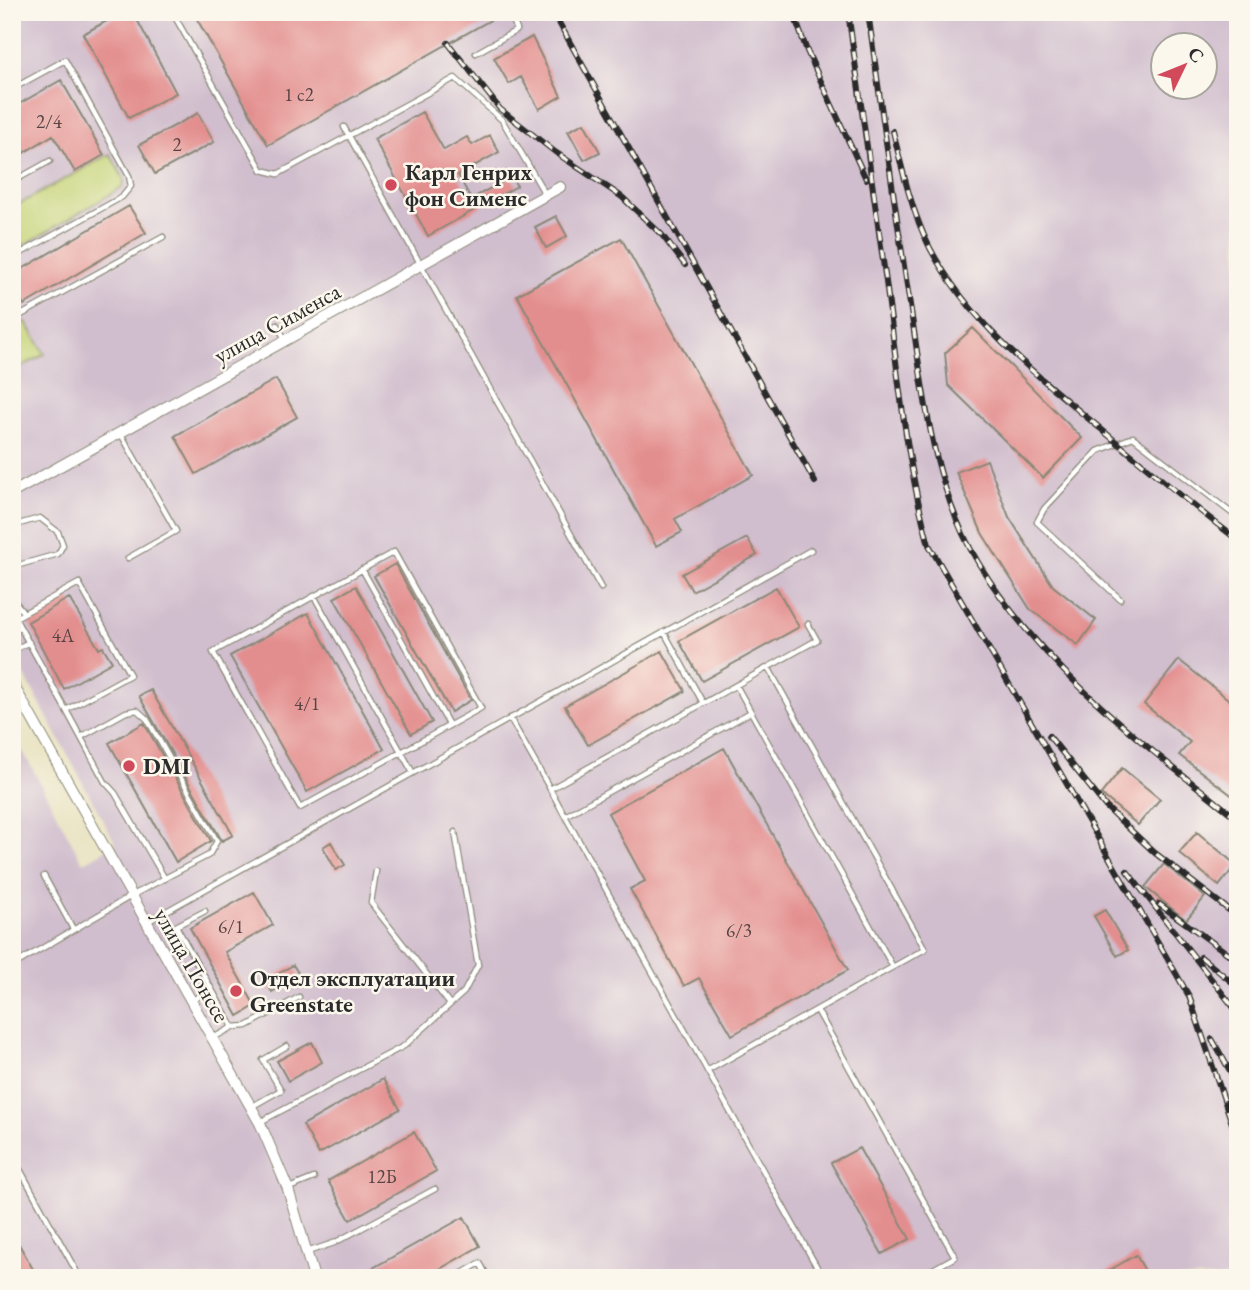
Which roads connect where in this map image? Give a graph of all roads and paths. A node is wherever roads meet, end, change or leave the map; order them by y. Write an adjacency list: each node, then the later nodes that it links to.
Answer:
1 (176, 12): 6 (lane)
2 (510, 12): 3 (lane)
3 (476, 54)
4 (12, 89): 12 (lane)
5 (344, 127): 6 (lane)
6 (349, 136): 10 (lane); 13 (lane)
7 (50, 161): 8 (lane)
8 (12, 182)
9 (560, 187): 10 (street, улица Сименса)
10 (545, 195): 13 (street, улица Сименса)
11 (163, 237): 14 (lane)
12 (12, 258)
13 (420, 265): 16 (street, улица Сименса); 25 (lane)
14 (12, 320)
15 (277, 325): 16 (lane)
16 (286, 340): 17 (street, улица Сименса)
17 (120, 432): 18 (street, улица Сименса); 22 (lane)
18 (12, 493)
19 (1238, 518): 28 (lane)
20 (12, 526): 23 (lane)
21 (811, 550): 31 (lane)
22 (128, 558)
23 (12, 567)
24 (362, 569): 26 (lane); 41 (lane); 41 (lane)
25 (601, 588)
26 (314, 596): 43 (lane); 43 (lane)
27 (12, 598): 29 (lane)
28 (1120, 600)
29 (24, 613): 32 (lane); 38 (lane)
30 (808, 624): 34 (lane)
31 (664, 632): 37 (lane); 40 (lane)
32 (29, 642): 33 (lane); 38 (lane)
33 (12, 651)
34 (768, 667): 36 (lane); 56 (lane)
35 (12, 683): 51 (street, улица Понссе)
36 (736, 685): 37 (lane); 39 (lane)
37 (704, 704): 45 (lane)
38 (66, 710): 42 (lane)
39 (751, 712): 46 (lane); 56 (lane)
40 (510, 718): 44 (lane); 45 (lane)
41 (449, 725): 43 (lane)
42 (81, 737): 50 (lane); 50 (lane)
43 (401, 752): 44 (lane)
44 (413, 773): 53 (lane)
45 (550, 789): 46 (lane)
46 (565, 816): 65 (lane)
47 (455, 832): 60 (lane)
48 (376, 871): 60 (lane)
49 (44, 876): 54 (lane)
50 (164, 878): 51 (lane)
51 (131, 896): 53 (street, улица Понссе); 54 (lane)
52 (205, 911): 57 (lane)
53 (146, 922): 59 (street, улица Понссе)
54 (73, 929): 55 (lane)
55 (12, 966)
56 (893, 967): 61 (lane)
57 (211, 989): 59 (lane); 62 (lane)
58 (299, 997): 62 (lane)
59 (191, 1001): 63 (street, улица Понссе)
60 (449, 1003): 67 (lane)
61 (817, 1010): 65 (lane); 78 (lane)
62 (233, 1027): 63 (lane)
63 (212, 1039): 66 (street, улица Понссе)
64 (287, 1046): 66 (lane)
65 (708, 1071): 77 (lane)
66 (251, 1107): 67 (street, улица Понссе)
67 (260, 1123): 70 (street, улица Понссе)
68 (12, 1155): 73 (lane)
69 (314, 1178): 70 (lane)
70 (288, 1189): 72 (street, улица Понссе)
71 (435, 1189): 72 (lane)
72 (307, 1252): 74 (street, улица Понссе)
73 (80, 1278)
74 (314, 1278)
75 (454, 1278): 76 (lane)
76 (488, 1278)
77 (823, 1278)
78 (917, 1278)

